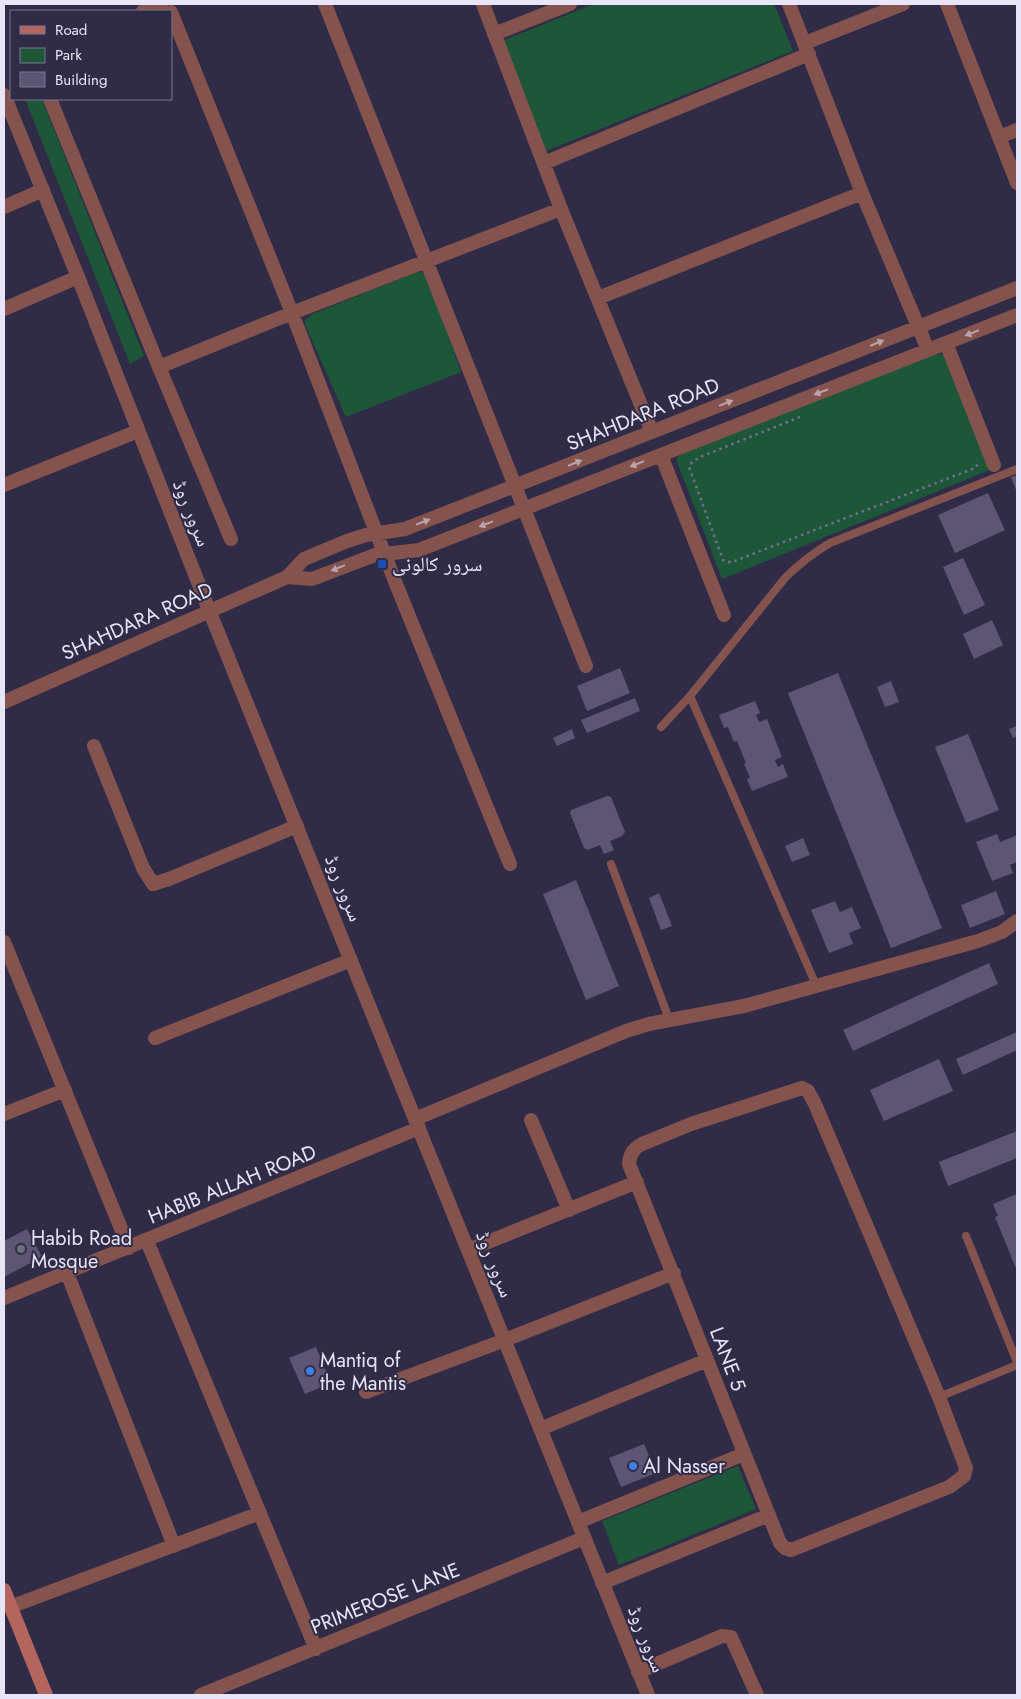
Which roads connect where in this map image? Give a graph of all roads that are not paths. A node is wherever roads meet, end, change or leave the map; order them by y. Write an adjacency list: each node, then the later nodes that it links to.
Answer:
1 (161, 4): 8 (street)
2 (325, 4): 22 (street)
3 (483, 4): 10 (street)
4 (570, 4): 10 (street)
5 (789, 4): 11 (street)
6 (903, 4): 11 (street)
7 (947, 4): 15 (street)
8 (146, 10)
9 (172, 14): 27 (street)
10 (494, 34): 16 (street)
11 (807, 48): 16 (street); 19 (street)
12 (4, 95): 18 (street, سرور روڈ)
13 (50, 100): 32 (street)
14 (1017, 130): 15 (street)
15 (999, 137): 17 (street)
16 (544, 163): 21 (street)
17 (1017, 183)
18 (42, 190): 20 (street); 23 (street, سرور روڈ)
19 (862, 192): 25 (street); 29 (street)
20 (4, 207)
21 (561, 209): 22 (street); 25 (street)
22 (427, 262): 27 (street); 39 (street)
23 (78, 277): 26 (street); 33 (street, سرور روڈ)
24 (1017, 288): 29 (street, SHAHDARA ROAD)
25 (598, 298): 34 (street)
26 (4, 309)
27 (292, 314): 32 (street); 41 (street)
28 (1017, 315): 30 (street, SHAHDARA ROAD, one-way to 30)
29 (919, 326): 31 (street); 34 (street, SHAHDARA ROAD, one-way to 29)
30 (946, 344): 31 (street, SHAHDARA ROAD); 36 (street)
31 (928, 350): 35 (street, SHAHDARA ROAD, one-way to 35)
32 (160, 367): 42 (street)
33 (138, 431): 38 (street); 45 (street, سرور روڈ)
34 (652, 432): 39 (street, SHAHDARA ROAD, one-way to 34)
35 (661, 455): 40 (street, SHAHDARA ROAD, one-way to 40); 46 (street)
36 (994, 465)
37 (1017, 469): 48 (lane)
38 (4, 485)
39 (516, 487): 40 (street); 41 (street, SHAHDARA ROAD, one-way to 39)
40 (524, 509): 43 (street, SHAHDARA ROAD, one-way to 43); 47 (street)
41 (376, 533): 43 (street); 44 (street, SHAHDARA ROAD)
42 (231, 539)
43 (384, 553): 44 (street, SHAHDARA ROAD, one-way to 44); 53 (street)
44 (287, 577): 45 (street, SHAHDARA ROAD)
45 (209, 610): 49 (street, SHAHDARA ROAD); 52 (street, سرور روڈ)
46 (724, 615)
47 (586, 666)
48 (690, 696): 50 (lane); 58 (lane)
49 (4, 702)
50 (661, 727)
51 (94, 746): 52 (street)
52 (297, 826): 57 (street, سرور روڈ)
53 (510, 864)
54 (611, 864): 59 (lane)
55 (1017, 921): 58 (street, HABIB ALLAH ROAD)
56 (4, 942): 61 (street)
57 (351, 960): 60 (street); 64 (street, سرور روڈ)
58 (816, 985): 59 (street, HABIB ALLAH ROAD)
59 (669, 1019): 64 (street, HABIB ALLAH ROAD)
60 (155, 1038)
61 (65, 1090): 62 (street); 69 (street)
62 (4, 1114)
63 (531, 1120): 66 (street)
64 (417, 1124): 68 (street, HABIB ALLAH ROAD); 70 (street, سرور روڈ)
65 (637, 1182): 66 (street); 72 (street, LANE 5); 78 (street, LANE 5)
66 (569, 1210): 70 (street)
67 (966, 1236): 76 (lane)
68 (148, 1240): 69 (street, HABIB ALLAH ROAD); 81 (street)
69 (129, 1248): 71 (street, HABIB ALLAH ROAD)
70 (468, 1250): 74 (street, سرور روڈ)
71 (67, 1273): 73 (street, HABIB ALLAH ROAD); 85 (street)
72 (674, 1273): 74 (street); 75 (street, LANE 5)
73 (4, 1298)
74 (504, 1340): 77 (street); 79 (street, سرور روڈ)
75 (707, 1360): 79 (street); 80 (street, LANE 5)
76 (1017, 1364): 78 (lane)
77 (366, 1392)
78 (939, 1397): 82 (street, LANE 5)
79 (540, 1429): 83 (street, سرور روڈ)
80 (744, 1454): 82 (street, LANE 5); 83 (street)
81 (260, 1513): 85 (street); 89 (street)
82 (769, 1515): 86 (street)
83 (578, 1522): 84 (street, سرور روڈ)
84 (584, 1538): 86 (street, سرور روڈ); 89 (street, PRIMEROSE LANE)
85 (174, 1546): 88 (street)
86 (602, 1583): 90 (street, سرور روڈ)
87 (4, 1590): 88 (main road)
88 (10, 1607): 91 (main road)
89 (316, 1649): 92 (street, PRIMEROSE LANE)
90 (638, 1672): 93 (street, سرور روڈ); 94 (street)
91 (46, 1695)
92 (201, 1695)
93 (648, 1695)
94 (757, 1695)

